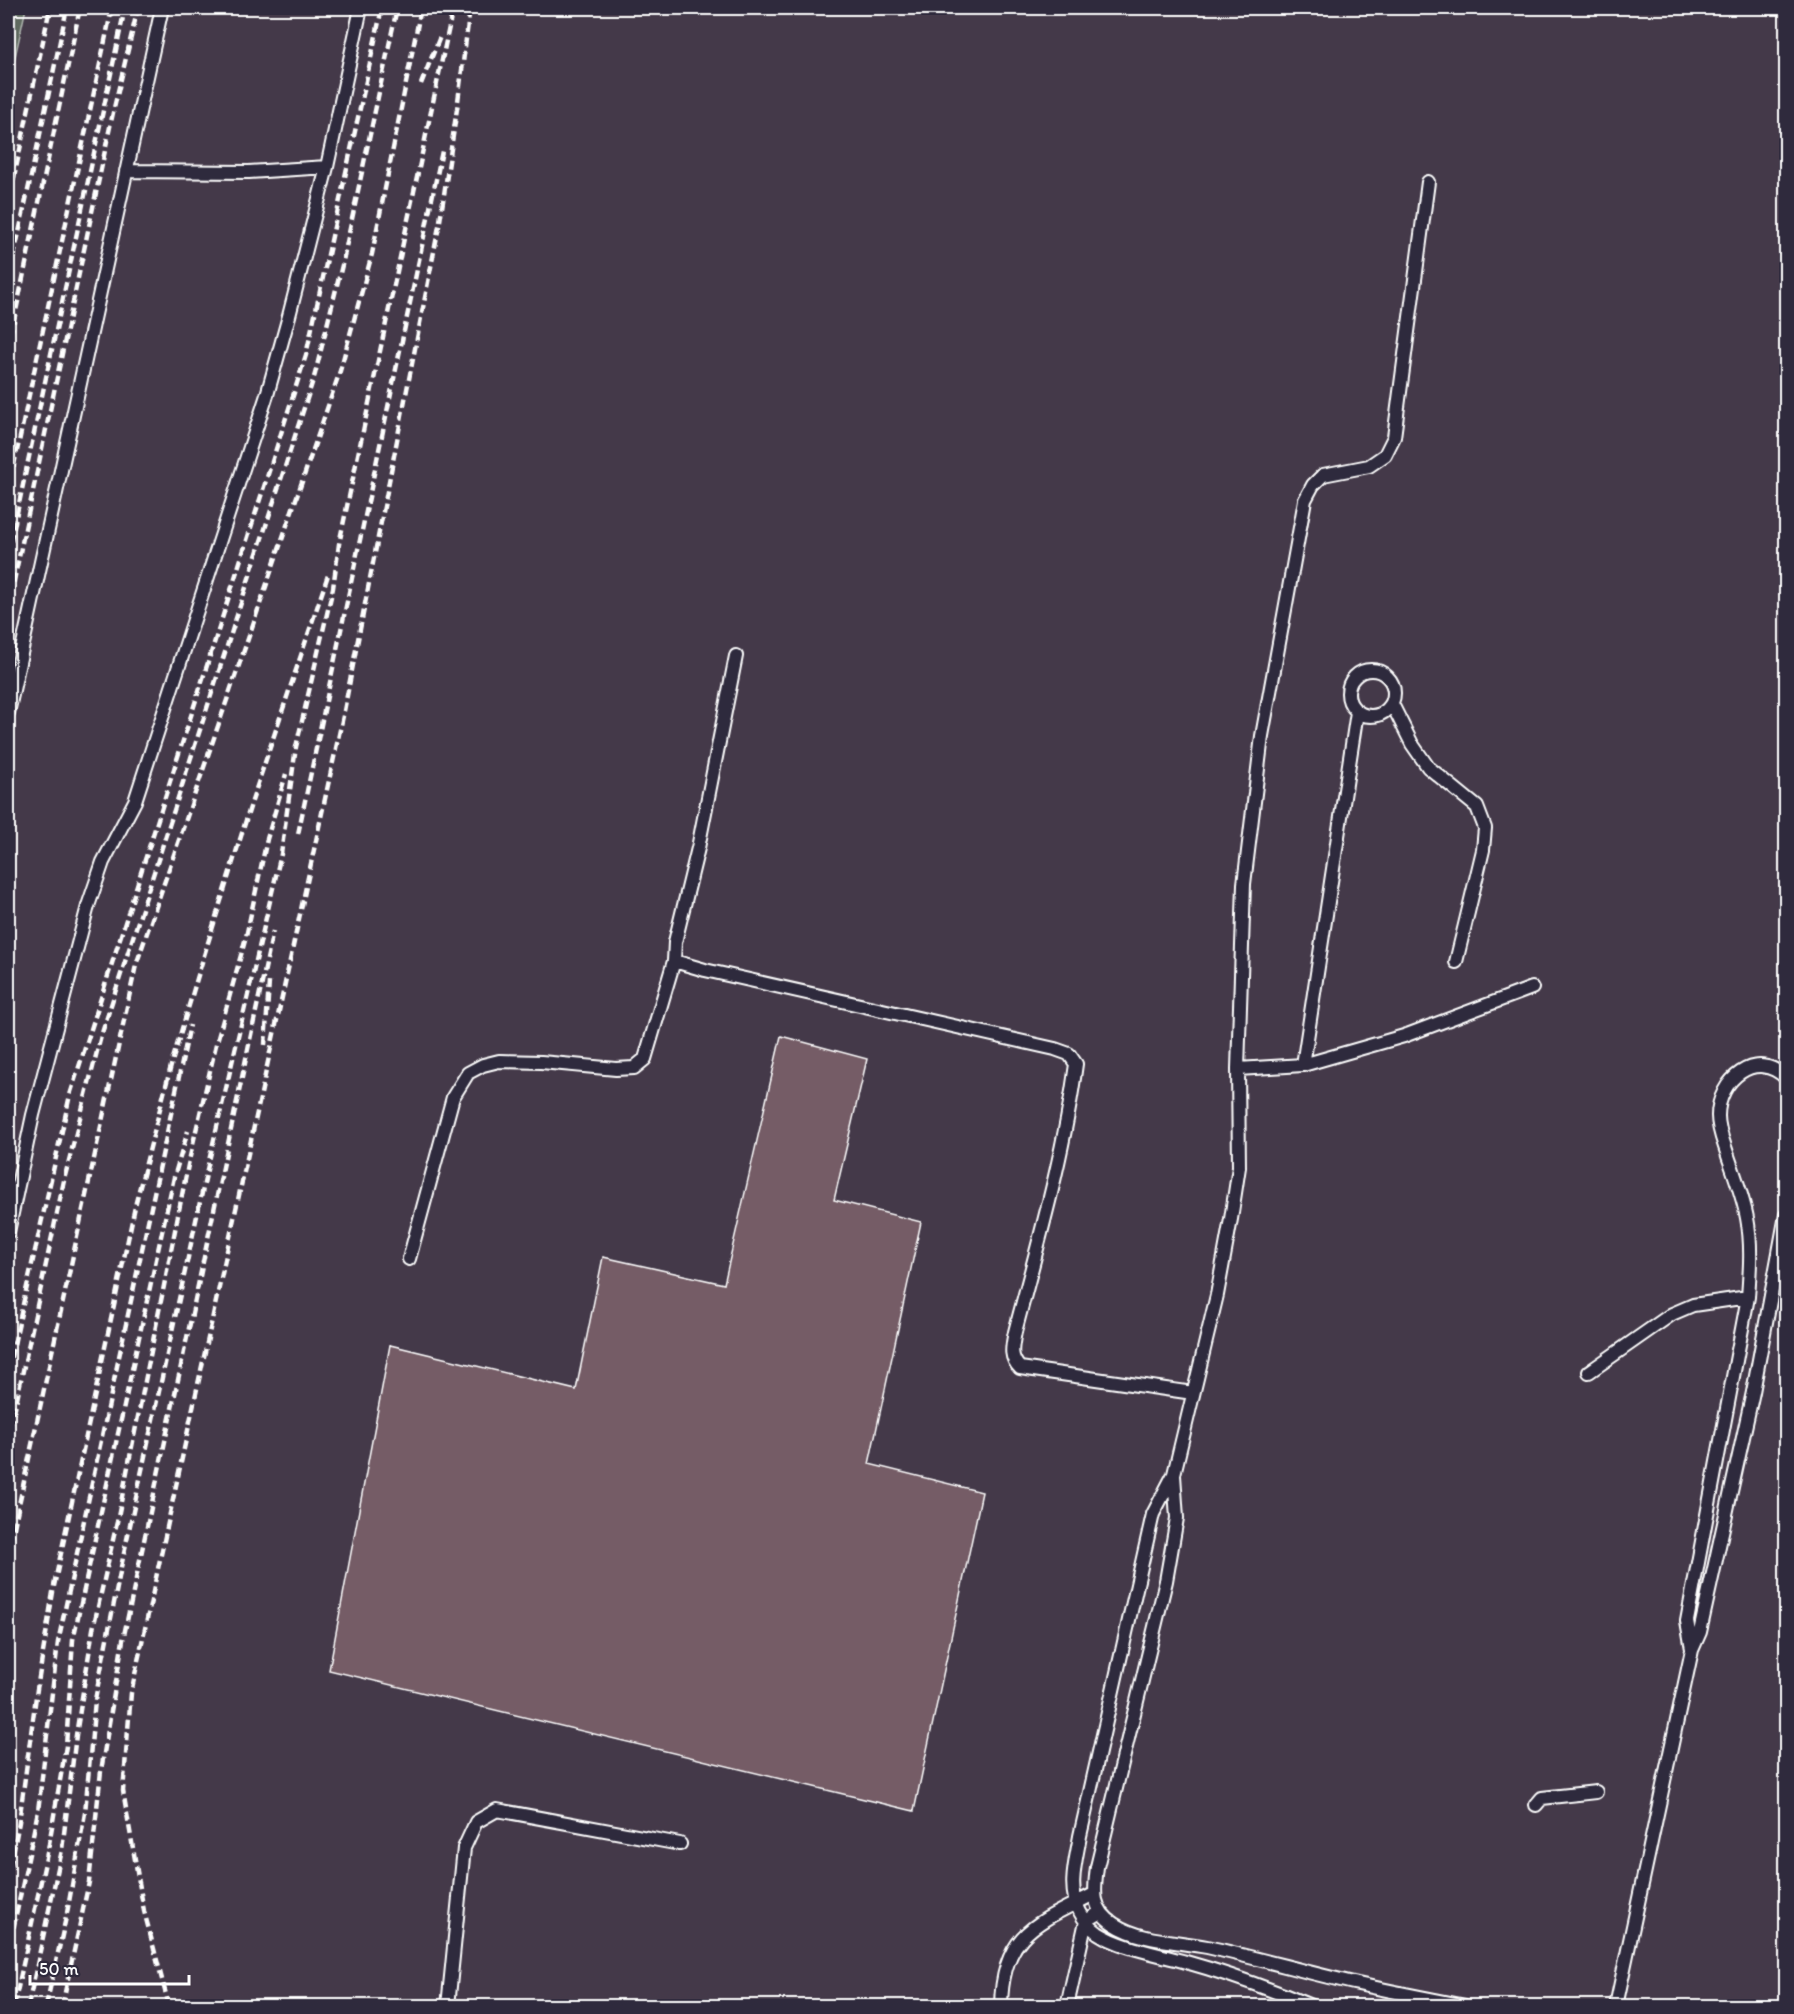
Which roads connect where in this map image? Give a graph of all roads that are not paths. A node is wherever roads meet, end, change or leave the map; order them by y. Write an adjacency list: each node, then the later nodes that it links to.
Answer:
1 (162, 8): 4 (lane)
2 (361, 8): 3 (lane)
3 (327, 167): 4 (lane); 17 (lane)
4 (126, 171): 9 (lane)
5 (1428, 182): 14 (lane)
6 (736, 656): 10 (lane)
7 (1392, 704): 8 (lane); 8 (lane); 11 (lane)
8 (1357, 712): 13 (lane)
9 (8, 713)
10 (674, 961): 18 (lane); 21 (lane)
11 (1456, 962)
12 (1532, 988): 13 (lane)
13 (1302, 1065): 14 (lane)
14 (1238, 1069): 21 (lane)
15 (1786, 1078): 19 (lane)
16 (1786, 1215): 23 (lane)
17 (8, 1232)
18 (409, 1259)
19 (1748, 1297): 20 (lane); 23 (lane)
20 (1589, 1372)
21 (1193, 1393): 22 (lane)
22 (1174, 1474): 27 (lane); 28 (lane)
23 (1692, 1650): 36 (lane)
24 (1596, 1792): 25 (lane)
25 (1536, 1805)
26 (680, 1844): 31 (lane)
27 (1094, 1894): 28 (lane); 29 (lane)
28 (1076, 1903): 30 (lane); 32 (lane)
29 (1101, 1912): 30 (lane); 35 (lane)
30 (1086, 1920): 33 (lane); 34 (lane)
31 (448, 2007)
32 (1001, 2007)
33 (1067, 2007)
34 (1311, 2007)
35 (1466, 2007)
36 (1616, 2007)

